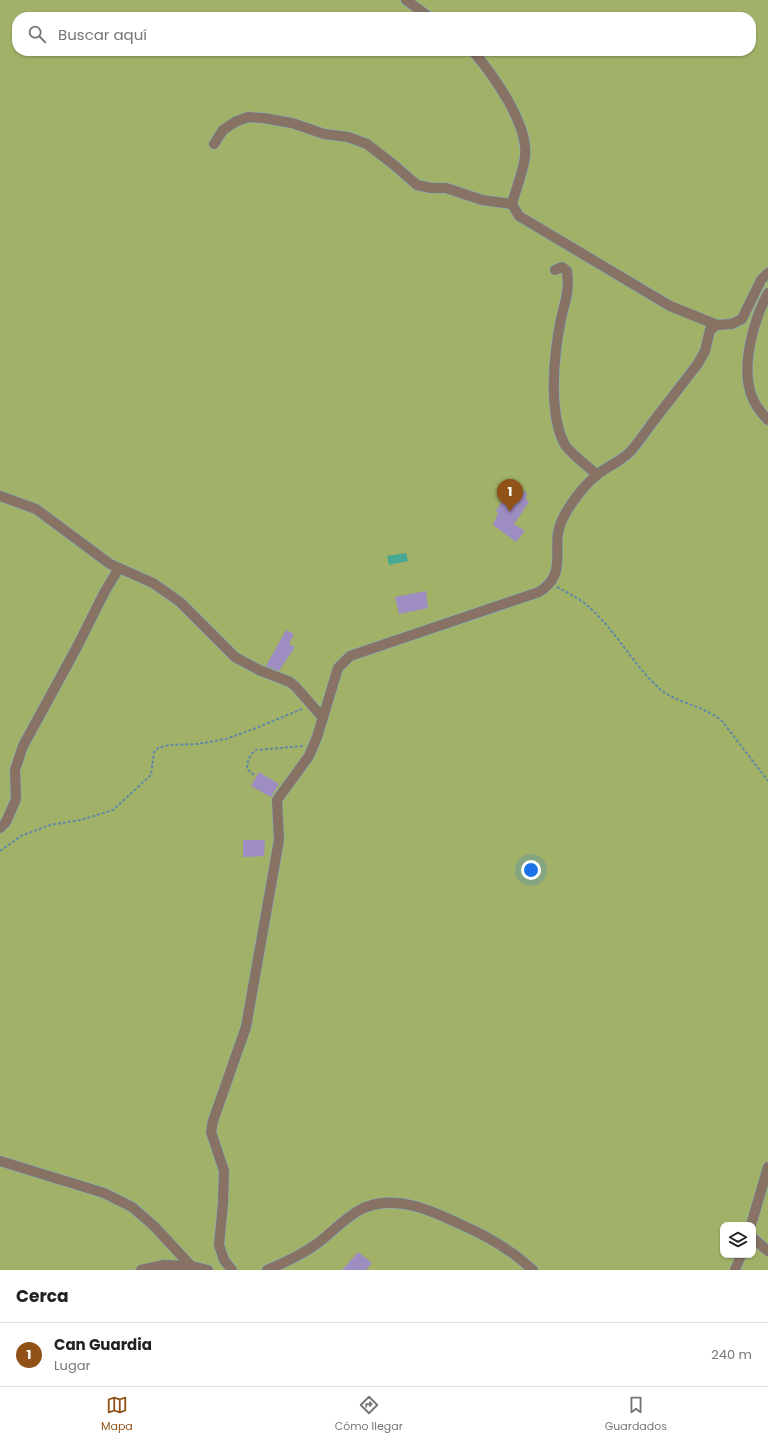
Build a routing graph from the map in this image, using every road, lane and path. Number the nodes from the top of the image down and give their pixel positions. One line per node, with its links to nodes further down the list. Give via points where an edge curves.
1 (406, 0): 2 (street)
2 (422, 12)
3 (477, 56): 5 (street, via 491,73 522,131 525,156)
4 (214, 144): 5 (street, via 223,130 248,117 292,123 324,134 348,136 368,144 417,185 446,188 482,200)
5 (512, 204): 9 (street, via 519,216 670,306)
6 (555, 270): 11 (street, via 562,267 567,271 569,284 555,354 554,399 559,428 564,444)
7 (768, 273): 9 (street, via 761,280 742,319 732,324)
8 (768, 293): 10 (street, via 754,328 747,375 753,400)
9 (717, 325): 11 (street, via 710,330 705,351 697,365 629,453)
10 (768, 420)
11 (597, 475): 14 (street, via 568,509 560,525 557,534 557,567)
12 (0, 496): 13 (street, via 36,510)
13 (119, 568): 15 (street, via 153,583 180,602 235,657 290,682); 20 (street, via 23,746 15,770 16,799 6,822)
14 (551, 583): 16 (street, via 539,592 350,656 338,668); 19 (path, via 589,607 665,693 706,710 722,721)
15 (311, 704): 16 (street); 21 (path, via 226,739 158,748 154,752 151,775 113,810 20,836)
16 (323, 718): 17 (street)
17 (315, 742): 18 (path, via 294,748 256,750 247,764 247,769); 31 (street, via 309,756 277,800 279,840 246,1027 212,1121 211,1132 224,1171 219,1245 224,1260)
18 (254, 775)
19 (768, 781)
20 (0, 828)
21 (0, 851)
22 (0, 1161): 28 (street, via 104,1193 132,1207 154,1226)
23 (768, 1167): 24 (street)
24 (752, 1222)
25 (756, 1241): 26 (street)
26 (768, 1251)
27 (740, 1258): 34 (street)
28 (191, 1266): 29 (street, via 164,1265); 30 (street)
29 (141, 1270)
30 (208, 1270)
31 (232, 1270)
32 (267, 1270): 33 (street, via 287,1262 316,1244 358,1211 377,1204 395,1202 419,1206 485,1236)
33 (533, 1270)
34 (735, 1270)

